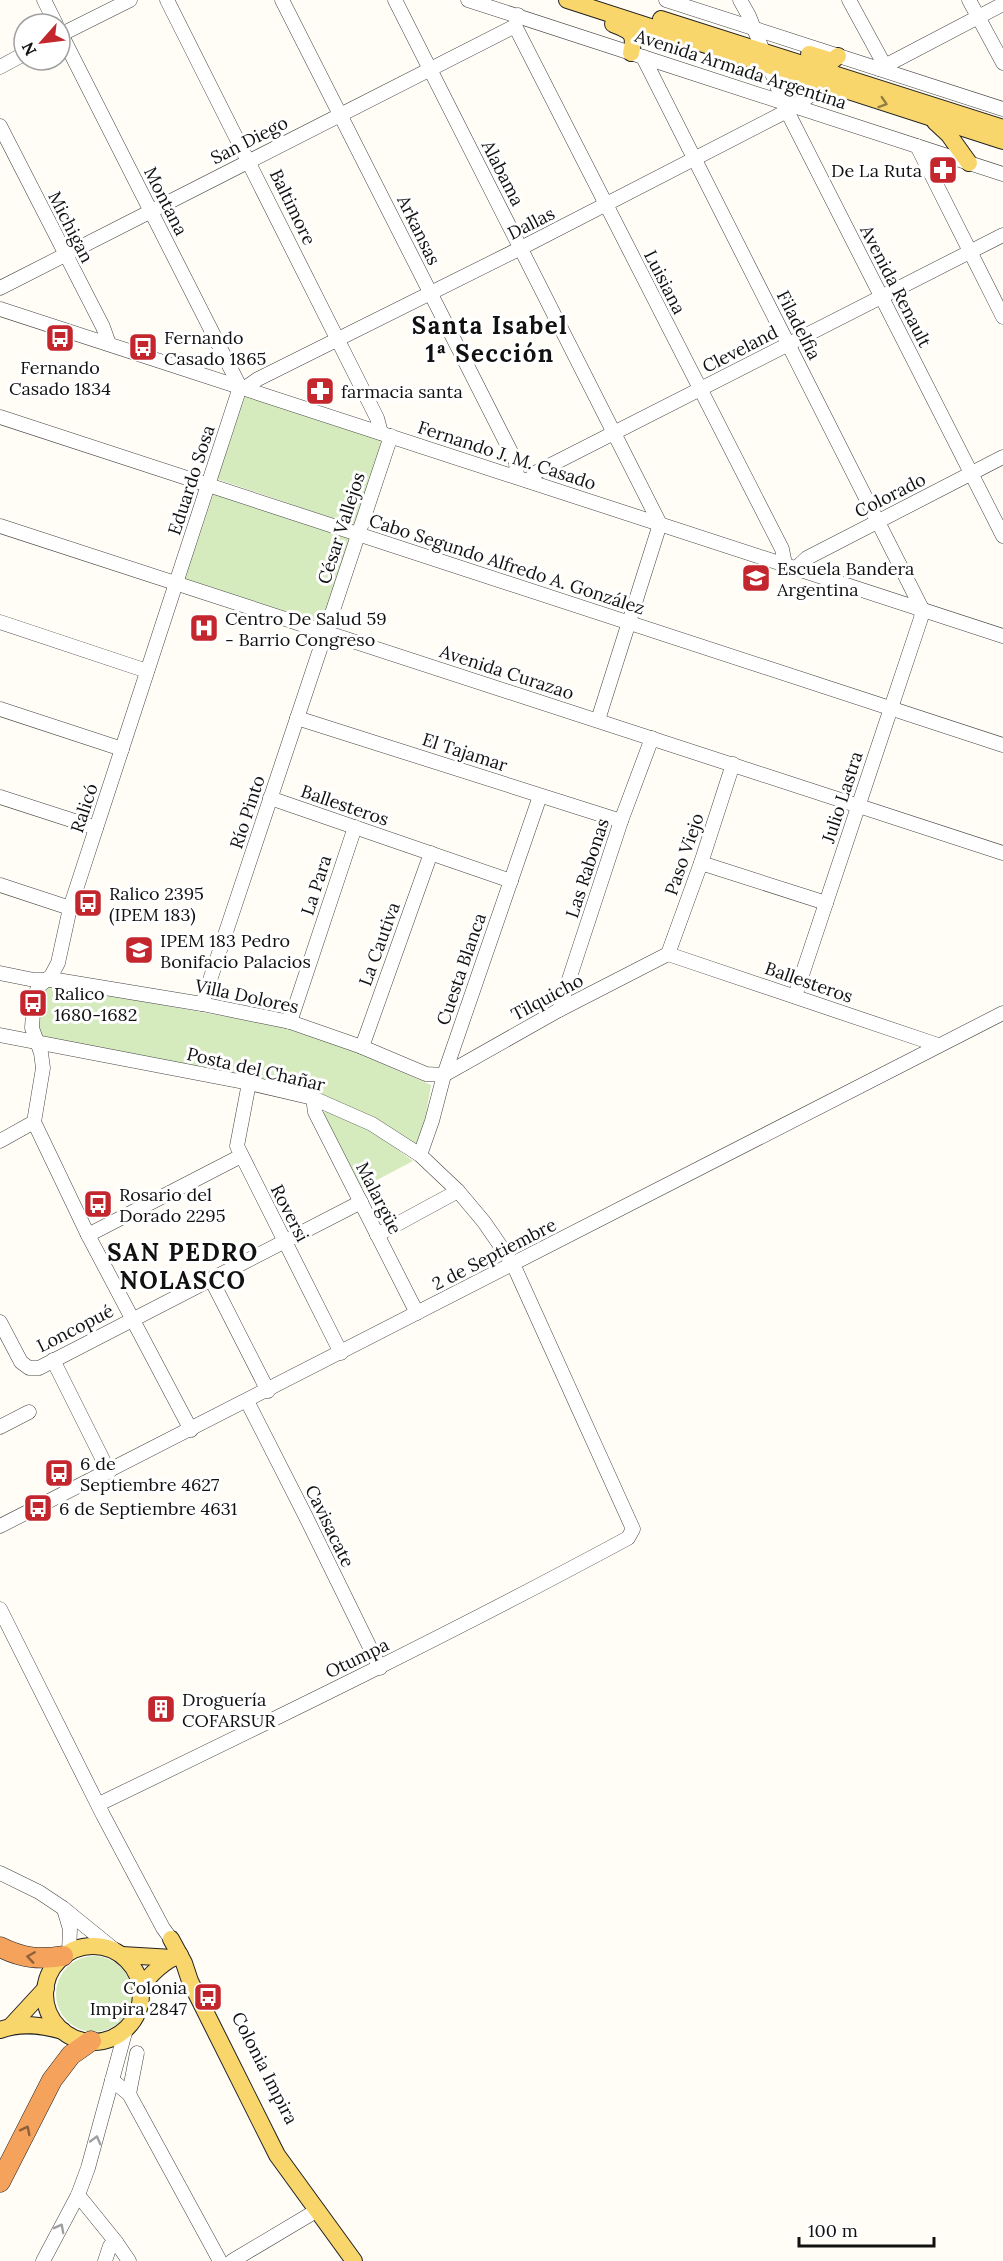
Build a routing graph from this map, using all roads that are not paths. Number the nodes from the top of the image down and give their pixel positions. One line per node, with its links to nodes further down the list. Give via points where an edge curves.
1 (130, 0): 15 (street)
2 (167, 0): 34 (street, Baltimore)
3 (282, 0): 27 (street, Arkansas)
4 (395, 0): 23 (street, Alabama)
5 (468, 0): 14 (street, Avenida Armada Argentina)
6 (600, 0): 20 (main road, Avenida Armada Argentina)
7 (666, 0): 16 (street)
8 (740, 0): 16 (street, Avenida Renault)
9 (849, 0): 22 (street)
10 (969, 0): 13 (street)
11 (570, 1): 17 (main road, via 582,11 630,32); 20 (main road, Avenida Armada Argentina)
12 (1003, 4): 13 (street)
13 (978, 17): 21 (street); 22 (street)
14 (516, 21): 17 (street, Avenida Armada Argentina); 23 (street, San Diego); 37 (street, Luisiana)
15 (72, 25)
16 (752, 28): 19 (street); 20 (street, Avenida Renault)
17 (637, 55): 25 (street, Avenida Armada Argentina); 33 (street, Filadelfia)
18 (72, 56): 38 (street, Montana)
19 (838, 56): 20 (main road, via 832,61 788,50); 22 (street)
20 (768, 57): 24 (main road, Avenida Armada Argentina); 25 (street, Avenida Renault); 30 (main road, Avenida Armada Argentina)
21 (1003, 63)
22 (882, 68): 26 (street)
23 (429, 69): 27 (street, San Diego); 40 (street, Alabama)
24 (831, 87): 25 (street, Dallas); 28 (main road, Avenida Armada Argentina, one-way to 28)
25 (788, 107): 32 (street, Avenida Armada Argentina); 33 (street, Dallas); 45 (street, Avenida Renault)
26 (1003, 109)
27 (341, 113): 34 (street, San Diego); 44 (street, Arkansas)
28 (929, 118): 31 (main road, Avenida Armada Argentina); 35 (main road, via 949,135)
29 (0, 126): 42 (street, Michigan)
30 (1003, 128)
31 (1003, 141)
32 (917, 146): 35 (street, Avenida Armada Argentina); 41 (street)
33 (694, 159): 37 (street, Dallas); 50 (street, Filadelfia)
34 (249, 160): 38 (street, San Diego); 48 (street, Baltimore)
35 (969, 163): 36 (street, Avenida Armada Argentina)
36 (1003, 174)
37 (606, 205): 40 (street, Dallas); 52 (street, Luisiana)
38 (151, 211): 42 (street, San Diego); 51 (street, Montana)
39 (1003, 234): 41 (street, Cleveland)
40 (521, 248): 44 (street, Dallas); 54 (street, Alabama)
41 (970, 252): 45 (street, Cleveland); 47 (street)
42 (66, 255): 43 (street, San Diego); 49 (street, Michigan)
43 (0, 288)
44 (430, 293): 48 (street, Dallas); 58 (street, Arkansas)
45 (881, 297): 50 (street, Cleveland); 57 (street, Avenida Renault)
46 (0, 309): 49 (street, Fernando J. M. Casado)
47 (1003, 317)
48 (338, 340): 51 (street, Dallas); 55 (street, Baltimore)
49 (109, 344): 51 (street, Fernando J. M. Casado)
50 (789, 344): 52 (street, Cleveland); 60 (street, Filadelfia)
51 (242, 388): 55 (street, Fernando J. M. Casado); 59 (street, Eduardo Sosa)
52 (700, 389): 54 (street, Cleveland); 65 (street, Luisiana)
53 (0, 417): 59 (street, Cabo Segundo Alfredo A. González)
54 (615, 433): 58 (street, Cleveland); 61 (street, Alabama)
55 (386, 434): 58 (street, Fernando J. M. Casado); 63 (street, César Vallejos)
56 (1003, 457): 57 (street, Colorado)
57 (971, 473): 60 (street, Colorado); 64 (street, Avenida Renault)
58 (523, 479): 61 (street, Fernando J. M. Casado)
59 (209, 486): 63 (street, Cabo Segundo Alfredo A. González); 66 (street, Eduardo Sosa)
60 (878, 521): 65 (street, Colorado); 67 (street, Filadelfia)
61 (660, 524): 65 (street, Fernando J. M. Casado); 69 (street)
62 (0, 526): 66 (street, Avenida Curazao)
63 (358, 534): 69 (street, Cabo Segundo Alfredo A. González); 70 (street, César Vallejos)
64 (1003, 536)
65 (790, 566): 67 (street, Fernando J. M. Casado)
66 (176, 583): 70 (street, Avenida Curazao); 72 (street, Ralicó)
67 (922, 609): 71 (street, Fernando J. M. Casado); 73 (street, Julio Lastra)
68 (0, 622): 72 (street)
69 (631, 623): 73 (street, Cabo Segundo Alfredo A. González); 76 (street)
70 (326, 632): 75 (street, Río Pinto); 76 (street, Avenida Curazao)
71 (1003, 636)
72 (147, 671): 79 (street, Ralicó)
73 (891, 708): 78 (street, Cabo Segundo Alfredo A. González); 84 (street, Julio Lastra)
74 (0, 709): 79 (street)
75 (297, 718): 81 (street, El Tajamar); 83 (street, Río Pinto)
76 (598, 720): 77 (street, Avenida Curazao)
77 (652, 738): 80 (street, Avenida Curazao); 85 (street, Las Rabonas)
78 (1003, 744)
79 (122, 749): 87 (street, Ralicó)
80 (733, 764): 84 (street, Avenida Curazao); 90 (street, Paso Viejo)
81 (540, 795): 85 (street, El Tajamar); 91 (street, Cuesta Blanca)
82 (0, 797): 87 (street)
83 (270, 798): 86 (street, Ballesteros); 99 (street, Río Pinto)
84 (858, 805): 89 (street, Avenida Curazao); 93 (street, Julio Lastra)
85 (621, 821): 100 (street, Las Rabonas)
86 (355, 827): 88 (street, Ballesteros); 102 (street, La Para)
87 (96, 828): 94 (street, Ralicó)
88 (430, 853): 91 (street, Ballesteros); 106 (street, La Cautiva)
89 (1003, 853)
90 (701, 863): 93 (street); 95 (street, Paso Viejo)
91 (511, 881): 107 (street, Cuesta Blanca)
92 (0, 885): 94 (street)
93 (826, 903): 98 (street, Julio Lastra)
94 (70, 908): 97 (street, Ralicó, via 58,963)
95 (668, 954): 98 (street, Ballesteros); 100 (street, Tilquicho)
96 (0, 973): 97 (street, Villa Dolores)
97 (46, 980): 99 (street, Villa Dolores); 104 (street, Ralicó, via 34,997 32,1028)
98 (795, 996): 105 (street, Ballesteros)
99 (202, 1004): 102 (street, Villa Dolores)
100 (559, 1010): 107 (street, Tilquicho)
101 (1003, 1013): 105 (street, 2 de Septiembre)
102 (290, 1022): 106 (street, Villa Dolores)
103 (0, 1035): 104 (street, Posta del Chañar)
104 (36, 1041): 108 (street, Posta del Chañar); 110 (street, Ralicó, via 43,1068)
105 (938, 1045): 119 (street, 2 de Septiembre)
106 (362, 1047): 107 (street, Villa Dolores, via 426,1074)
107 (444, 1075): 112 (street, Cuesta Blanca)
108 (249, 1083): 109 (street, Posta del Chañar); 113 (street, Roversi, via 237,1146)
109 (313, 1098): 112 (street, Posta del Chañar, via 372,1124); 115 (street, Malargüe, via 315,1112)
110 (34, 1122): 111 (street); 116 (street)
111 (0, 1141)
112 (420, 1155): 114 (street, Posta del Chañar)
113 (241, 1156): 116 (street); 118 (street, Roversi)
114 (458, 1191): 117 (street); 119 (street, Posta del Chañar)
115 (361, 1202): 117 (street, Malargüe); 118 (street, Loncopué)
116 (88, 1235): 122 (street)
117 (378, 1235): 121 (street, Malargüe)
118 (285, 1241): 120 (street, Loncopué); 124 (street, Roversi)
119 (513, 1264): 121 (street, 2 de Septiembre); 133 (street, Posta del Chañar, via 632,1523)
120 (211, 1279): 122 (street, Loncopué); 126 (street)
121 (417, 1313): 124 (street, 2 de Septiembre)
122 (132, 1319): 125 (street, Loncopué); 130 (street)
123 (1, 1327): 125 (street, Loncopué, via 21,1362 29,1368 39,1368)
124 (341, 1353): 126 (street, 2 de Septiembre)
125 (52, 1360): 131 (street)
126 (268, 1391): 127 (street, 2 de Septiembre)
127 (247, 1401): 130 (street, 2 de Septiembre); 135 (street, Cavisacate)
128 (29, 1412): 129 (street)
129 (0, 1427)
130 (192, 1430): 131 (street, 2 de Septiembre)
131 (109, 1472): 132 (street, 2 de Septiembre)
132 (0, 1526)
133 (628, 1538): 135 (street, Otumpa)
134 (0, 1609): 136 (street, Colonia Impira)
135 (380, 1668): 136 (street, Otumpa)
136 (99, 1804): 139 (street, Colonia Impira)
137 (0, 1873): 138 (street)
138 (63, 1908): 141 (street); 142 (street, via 70,1929)
139 (171, 1939): 143 (main road, Colonia Impira)
140 (0, 1947): 142 (highway, one-way to 140, via 28,1958)
141 (119, 1953): 142 (main road, via 92,1946); 143 (main road); 145 (main road, via 137,1973)
142 (66, 1954): 144 (main road, via 50,1974)
143 (179, 1959): 145 (main road, via 152,1974); 155 (main road, Colonia Impira, via 197,1978 212,2005 304,2194)
144 (46, 1988): 146 (main road); 148 (main road, via 48,2010)
145 (141, 1988): 147 (main road, via 139,2009)
146 (5, 2029): 148 (main road, via 38,2025)
147 (126, 2029): 149 (main road, via 112,2038); 151 (street)
148 (63, 2031): 149 (main road)
149 (91, 2042): 153 (highway, one-way to 149, via 52,2080 71,2055)
150 (137, 2053): 152 (street)
151 (112, 2080): 152 (street); 154 (street, one-way to 151)
152 (129, 2094): 160 (street)
153 (0, 2182)
154 (78, 2195): 156 (street); 157 (street, one-way to 154)
155 (316, 2211): 161 (street); 162 (main road, Colonia Impira)
156 (117, 2241): 158 (street, via 110,2246); 159 (street)
157 (43, 2261)
158 (105, 2261)
159 (129, 2261)
160 (220, 2261)
161 (232, 2261)
162 (354, 2261)

